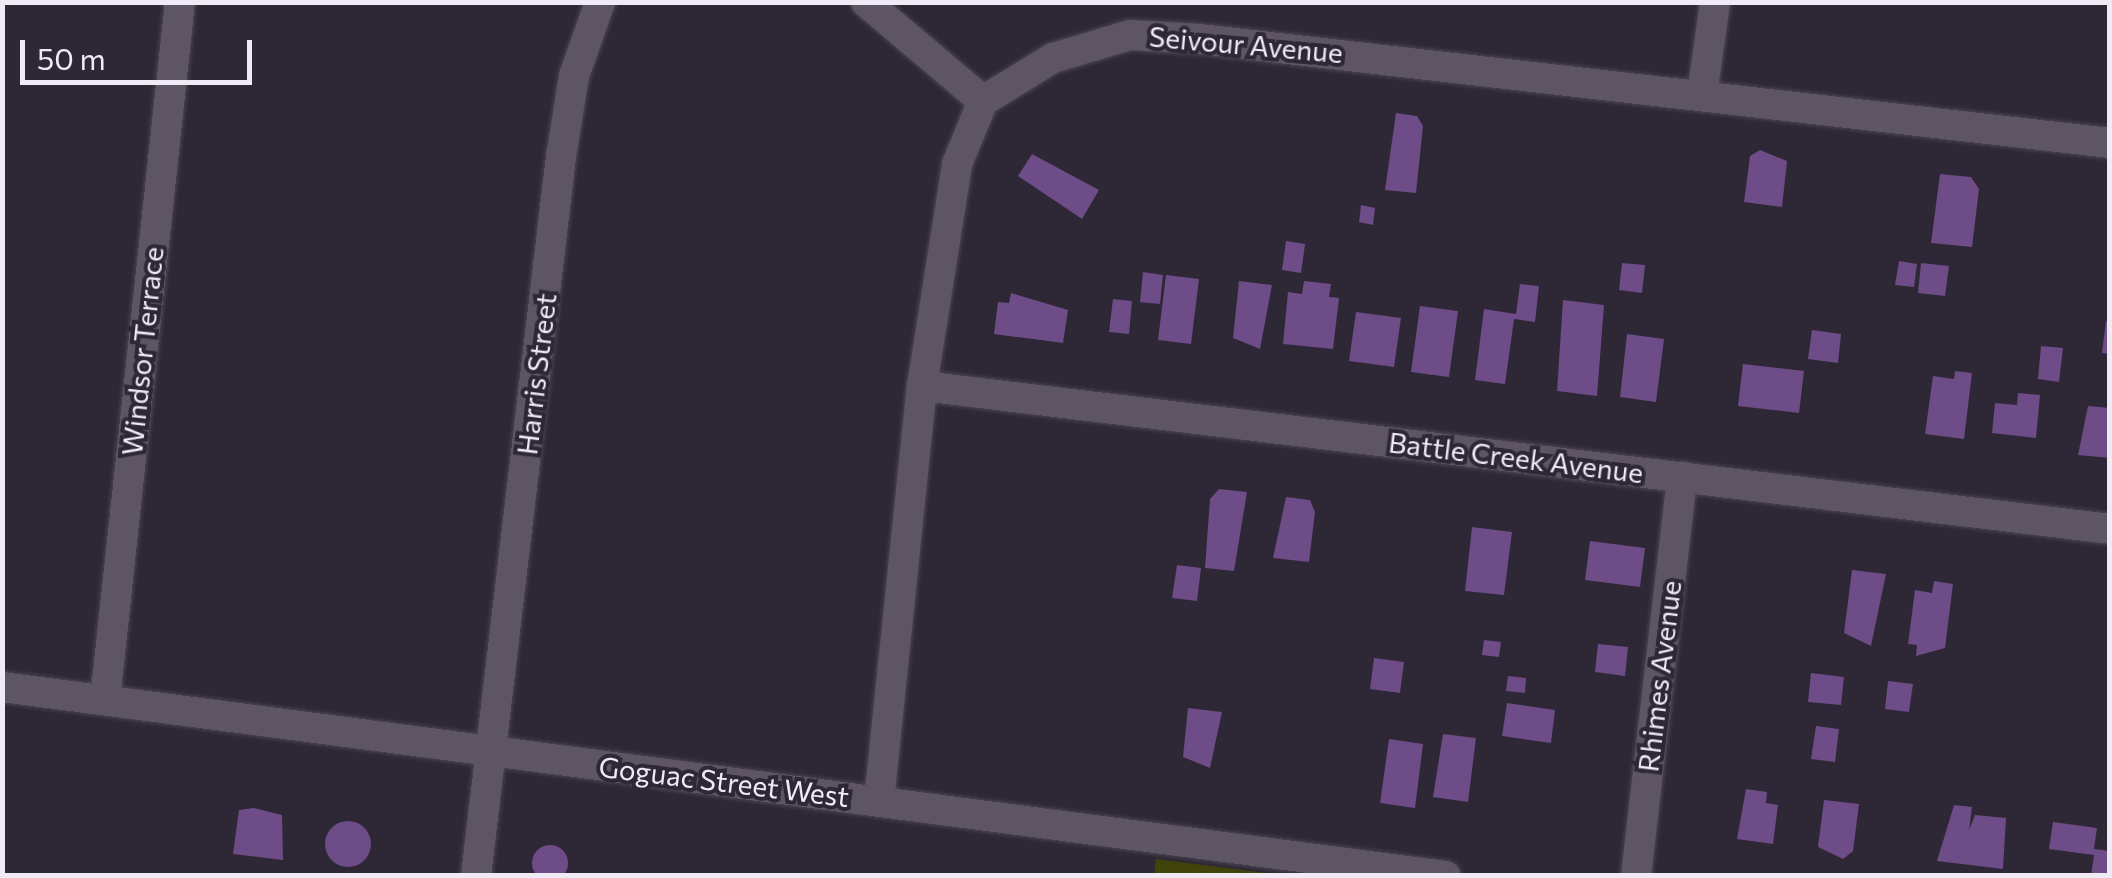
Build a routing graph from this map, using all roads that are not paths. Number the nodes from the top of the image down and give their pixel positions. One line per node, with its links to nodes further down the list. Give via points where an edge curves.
1 (180, 2): 12 (street, Windsor Terrace)
2 (600, 2): 13 (street, Harris Street, via 574,76 561,157)
3 (866, 2): 6 (street)
4 (1714, 2): 5 (street)
5 (1702, 95): 6 (street, Seivour Avenue, via 1130,35 1054,58); 7 (street, Seivour Avenue)
6 (984, 101): 8 (street, via 957,164)
7 (2110, 143)
8 (922, 386): 9 (street, Battle Creek Avenue); 14 (street)
9 (1682, 477): 10 (street, Battle Creek Avenue); 17 (street, Rhimes Avenue)
10 (2110, 529)
11 (2, 688): 12 (street, Goguac Street West)
12 (104, 700): 13 (street, Goguac Street West)
13 (494, 751): 14 (street, Goguac Street West); 15 (street, Harris Street)
14 (879, 801): 16 (street, Goguac Street West)
15 (476, 876)
16 (1446, 876)
17 (1636, 876)

